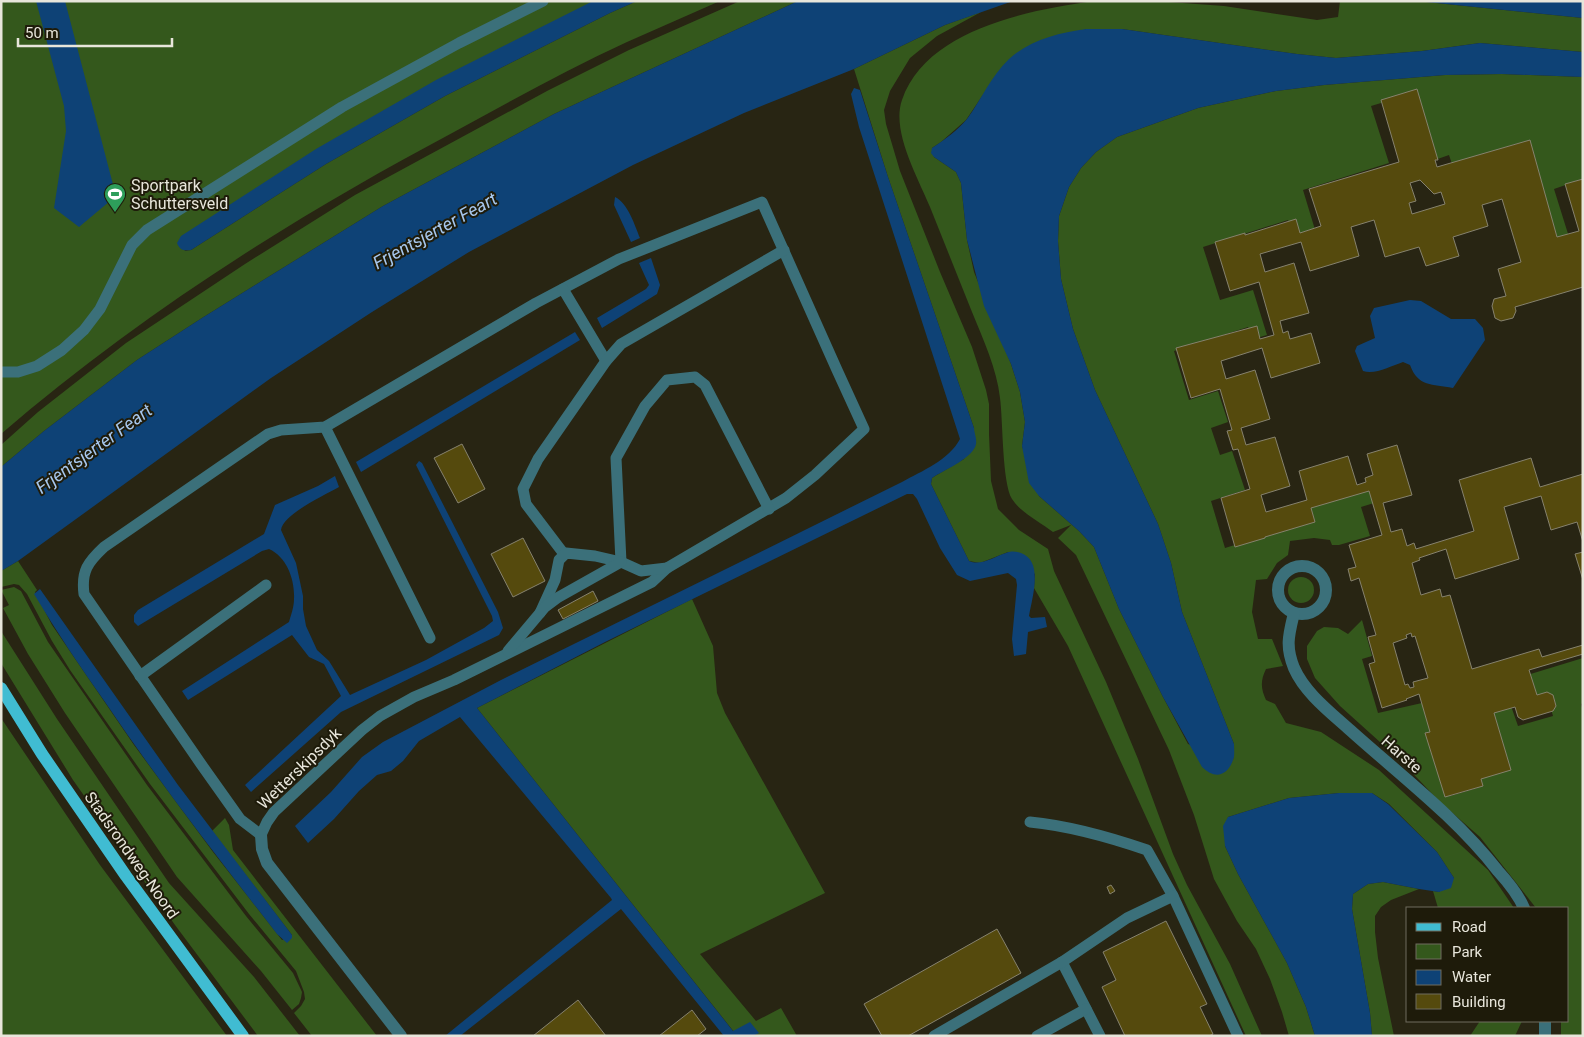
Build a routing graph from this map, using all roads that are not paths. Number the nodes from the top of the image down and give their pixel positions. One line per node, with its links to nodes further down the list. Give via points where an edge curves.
1 (542, 1): 5 (lane, via 459,42 342,107 147,230 132,245 100,309 84,330 37,366 18,372)
2 (784, 250): 3 (lane, via 762,202 619,259); 4 (lane, via 621,344); 7 (lane, via 864,429 803,486)
3 (563, 289): 4 (lane); 6 (lane)
4 (606, 362): 8 (lane, via 538,459 522,489 526,504)
5 (1, 372)
6 (325, 426): 14 (lane); 16 (lane, via 268,434 104,547 90,560 83,582 84,594)
7 (769, 509): 9 (lane, via 705,385 695,377 667,380 646,406 616,458); 10 (lane)
8 (564, 554): 9 (lane, via 576,553); 12 (lane)
9 (621, 562): 10 (lane, via 641,571); 12 (lane, via 557,598)
10 (667, 568): 15 (lane, Wetterskipsdyk, via 652,582)
11 (266, 585): 16 (lane)
12 (540, 613): 15 (lane)
13 (1294, 613): 21 (street, Harste, via 1287,644 1294,669 1312,695 1465,834 1501,874)
14 (430, 638)
15 (504, 655): 19 (lane, Wetterskipsdyk, via 380,716 274,812)
16 (140, 676): 19 (lane, via 240,819)
17 (1, 688): 25 (main road, Stadsrondweg-Noord, via 126,876)
18 (1030, 822): 20 (lane, via 1075,829 1148,850)
19 (261, 835): 26 (street, Wetterskipsdyk, via 267,863)
20 (1173, 896): 22 (lane, via 1127,918); 30 (lane)
21 (1523, 907)
22 (1062, 962): 23 (lane); 27 (lane)
23 (1086, 1009): 28 (lane); 29 (lane)
24 (1545, 1022): 31 (street)
25 (243, 1036)
26 (400, 1036)
27 (934, 1036)
28 (1037, 1036)
29 (1100, 1036)
30 (1238, 1036)
31 (1545, 1036)

